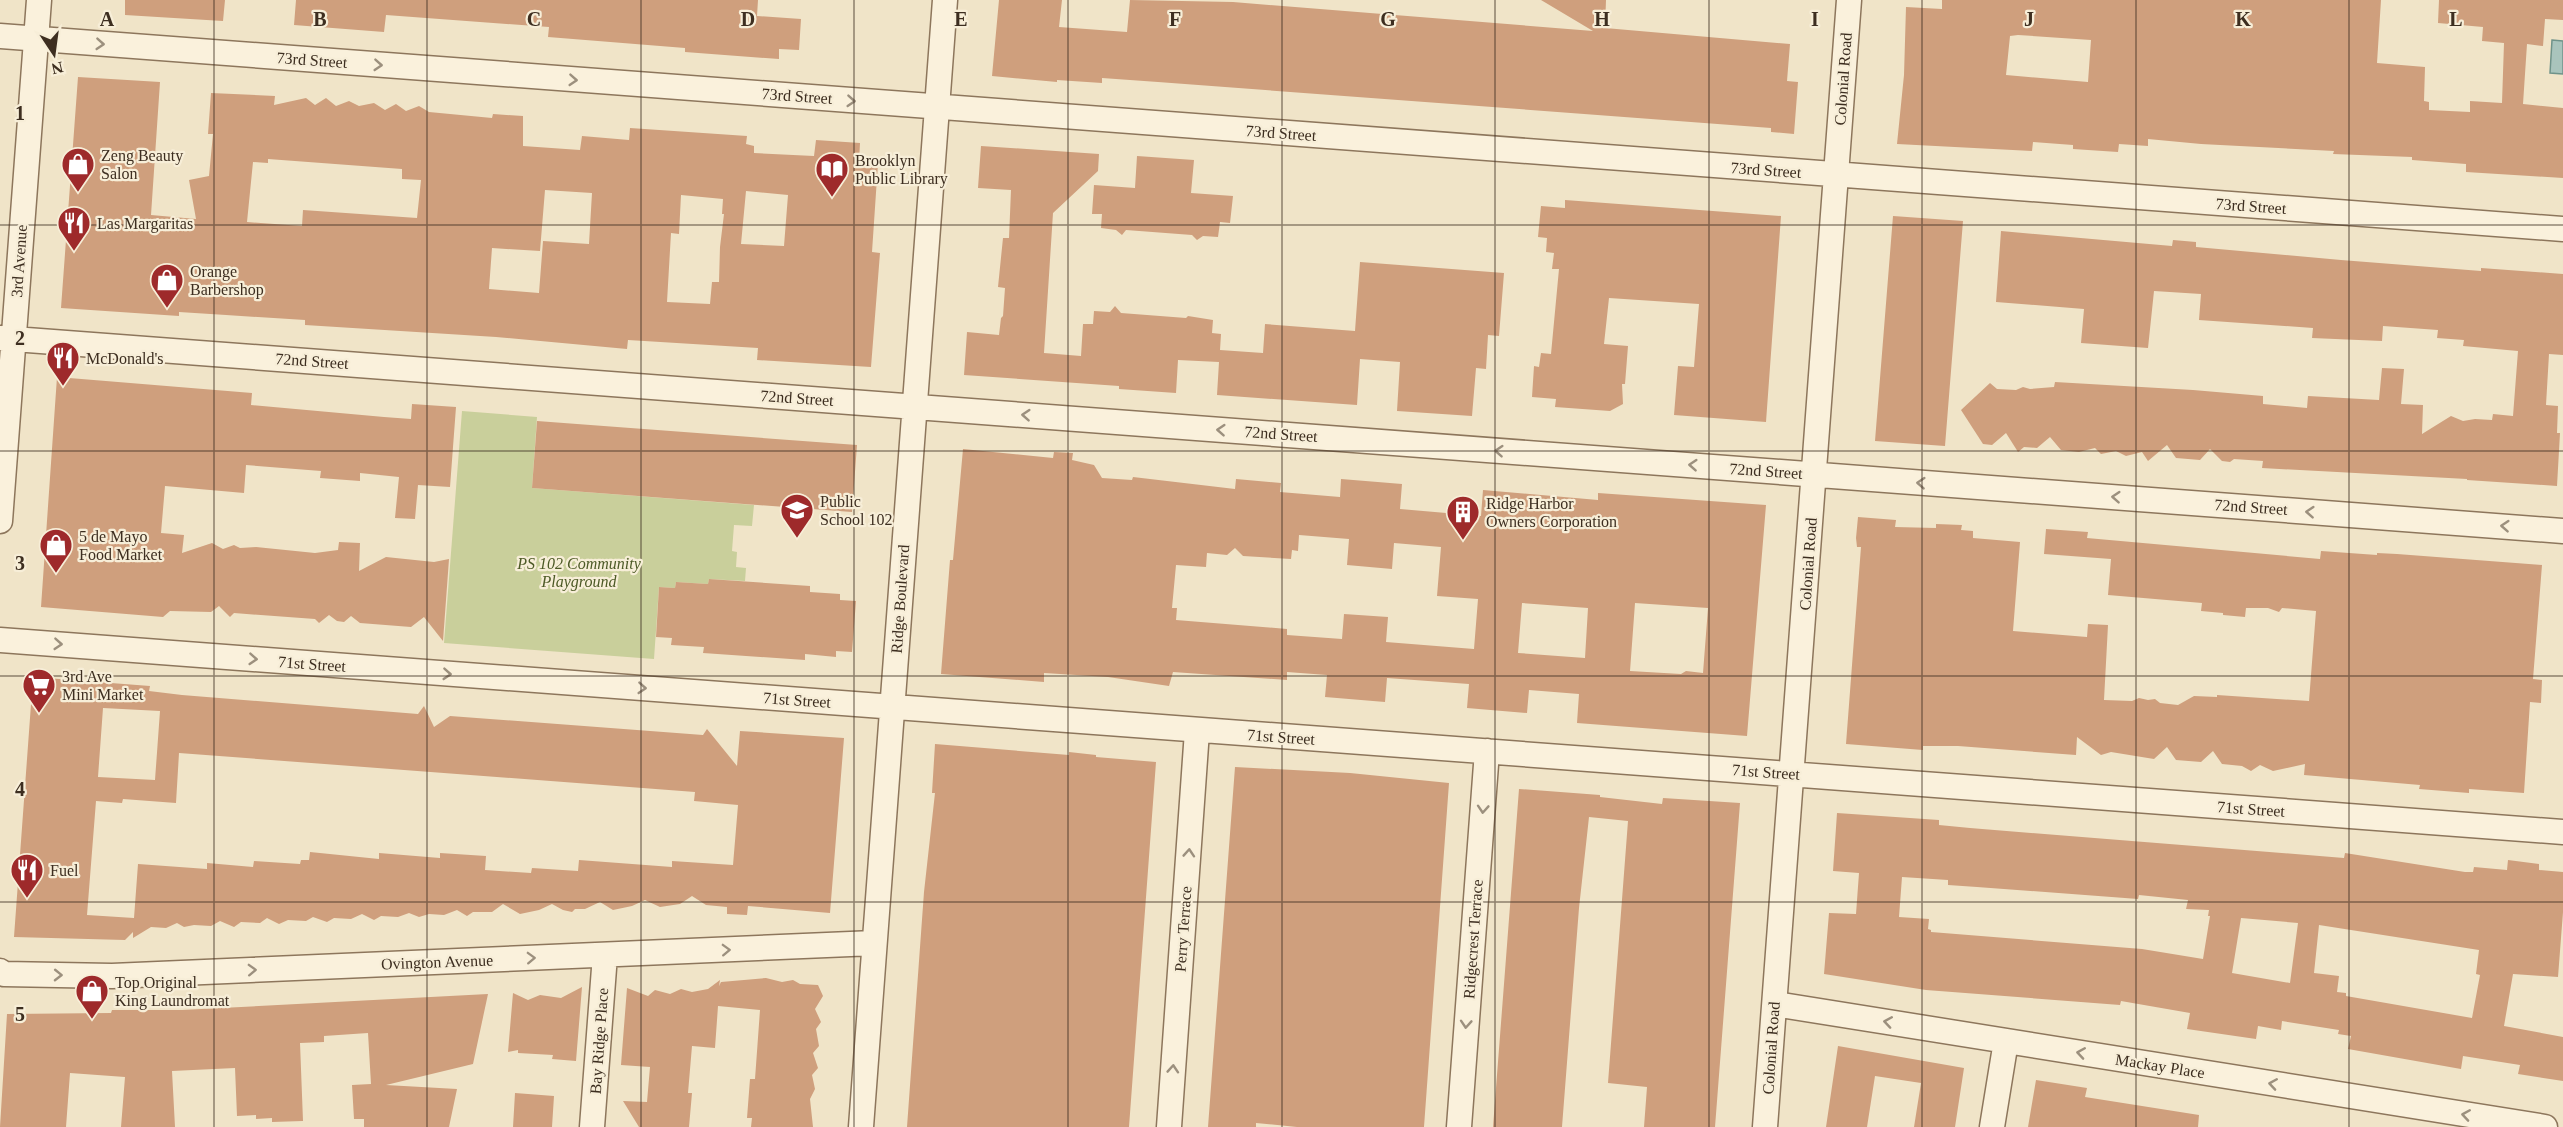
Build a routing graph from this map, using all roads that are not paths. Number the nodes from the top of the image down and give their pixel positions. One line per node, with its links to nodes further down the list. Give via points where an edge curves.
1 (39, 0): 5 (street, 3rd Avenue)
2 (945, 0): 6 (street, Ridge Boulevard)
3 (1849, 0): 7 (street, Colonial Road)
4 (0, 36): 5 (street, 73rd Street)
5 (36, 39): 6 (street, 73rd Street, one-way to 6); 9 (street, 3rd Avenue)
6 (937, 107): 7 (street, 73rd Street); 10 (street, Ridge Boulevard)
7 (1836, 175): 8 (street, 73rd Street); 11 (street, Colonial Road)
8 (2563, 229)
9 (7, 338): 10 (street, 72nd Street); 12 (street, 3rd Avenue)
10 (914, 406): 11 (street, 72nd Street, one-way to 10); 15 (street, Ridge Boulevard)
11 (1814, 475): 13 (street, 72nd Street, one-way to 11); 18 (street, Colonial Road)
12 (0, 521)
13 (2563, 531)
14 (0, 640): 15 (street, 71st Street, one-way to 15)
15 (892, 708): 16 (street, 71st Street); 20 (street, Ridge Boulevard)
16 (1197, 731): 17 (street, 71st Street); 27 (street, Perry Terrace, one-way to 16)
17 (1487, 751): 18 (street, 71st Street); 28 (street, Ridgecrest Terrace, one-way to 28)
18 (1792, 774): 19 (street, 71st Street); 23 (street, Colonial Road)
19 (2563, 832)
20 (874, 943): 21 (street, Ovington Avenue, one-way to 20); 26 (street, Ridge Boulevard)
21 (605, 955): 22 (street, Ovington Avenue, one-way to 21, via 112,976); 25 (street, Bay Ridge Place)
22 (0, 971)
23 (1775, 1004): 24 (street, Mackay Place, one-way to 23); 29 (street, Colonial Road)
24 (2006, 1041): 30 (street); 31 (street, Mackay Place, one-way to 24)
25 (592, 1127)
26 (861, 1127)
27 (1168, 1127)
28 (1459, 1127)
29 (1765, 1127)
30 (1992, 1127)
31 (2545, 1127)

